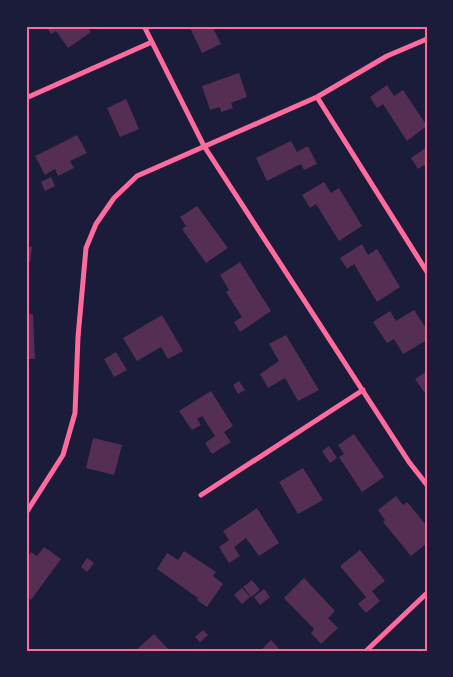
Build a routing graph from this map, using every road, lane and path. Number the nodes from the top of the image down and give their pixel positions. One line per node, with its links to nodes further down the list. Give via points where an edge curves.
1 (144, 26): 3 (street)
2 (427, 39): 4 (street, via 387,56)
3 (152, 42): 5 (street); 6 (street)
4 (317, 97): 6 (street); 7 (street)
5 (26, 98)
6 (204, 146): 8 (street); 11 (street, via 137,176 114,198 96,224 86,248 83,272 75,413 63,454)
7 (427, 272)
8 (364, 390): 9 (street); 10 (street)
9 (427, 486)
10 (201, 495)
11 (26, 513)
12 (427, 593): 13 (street)
13 (366, 651)

